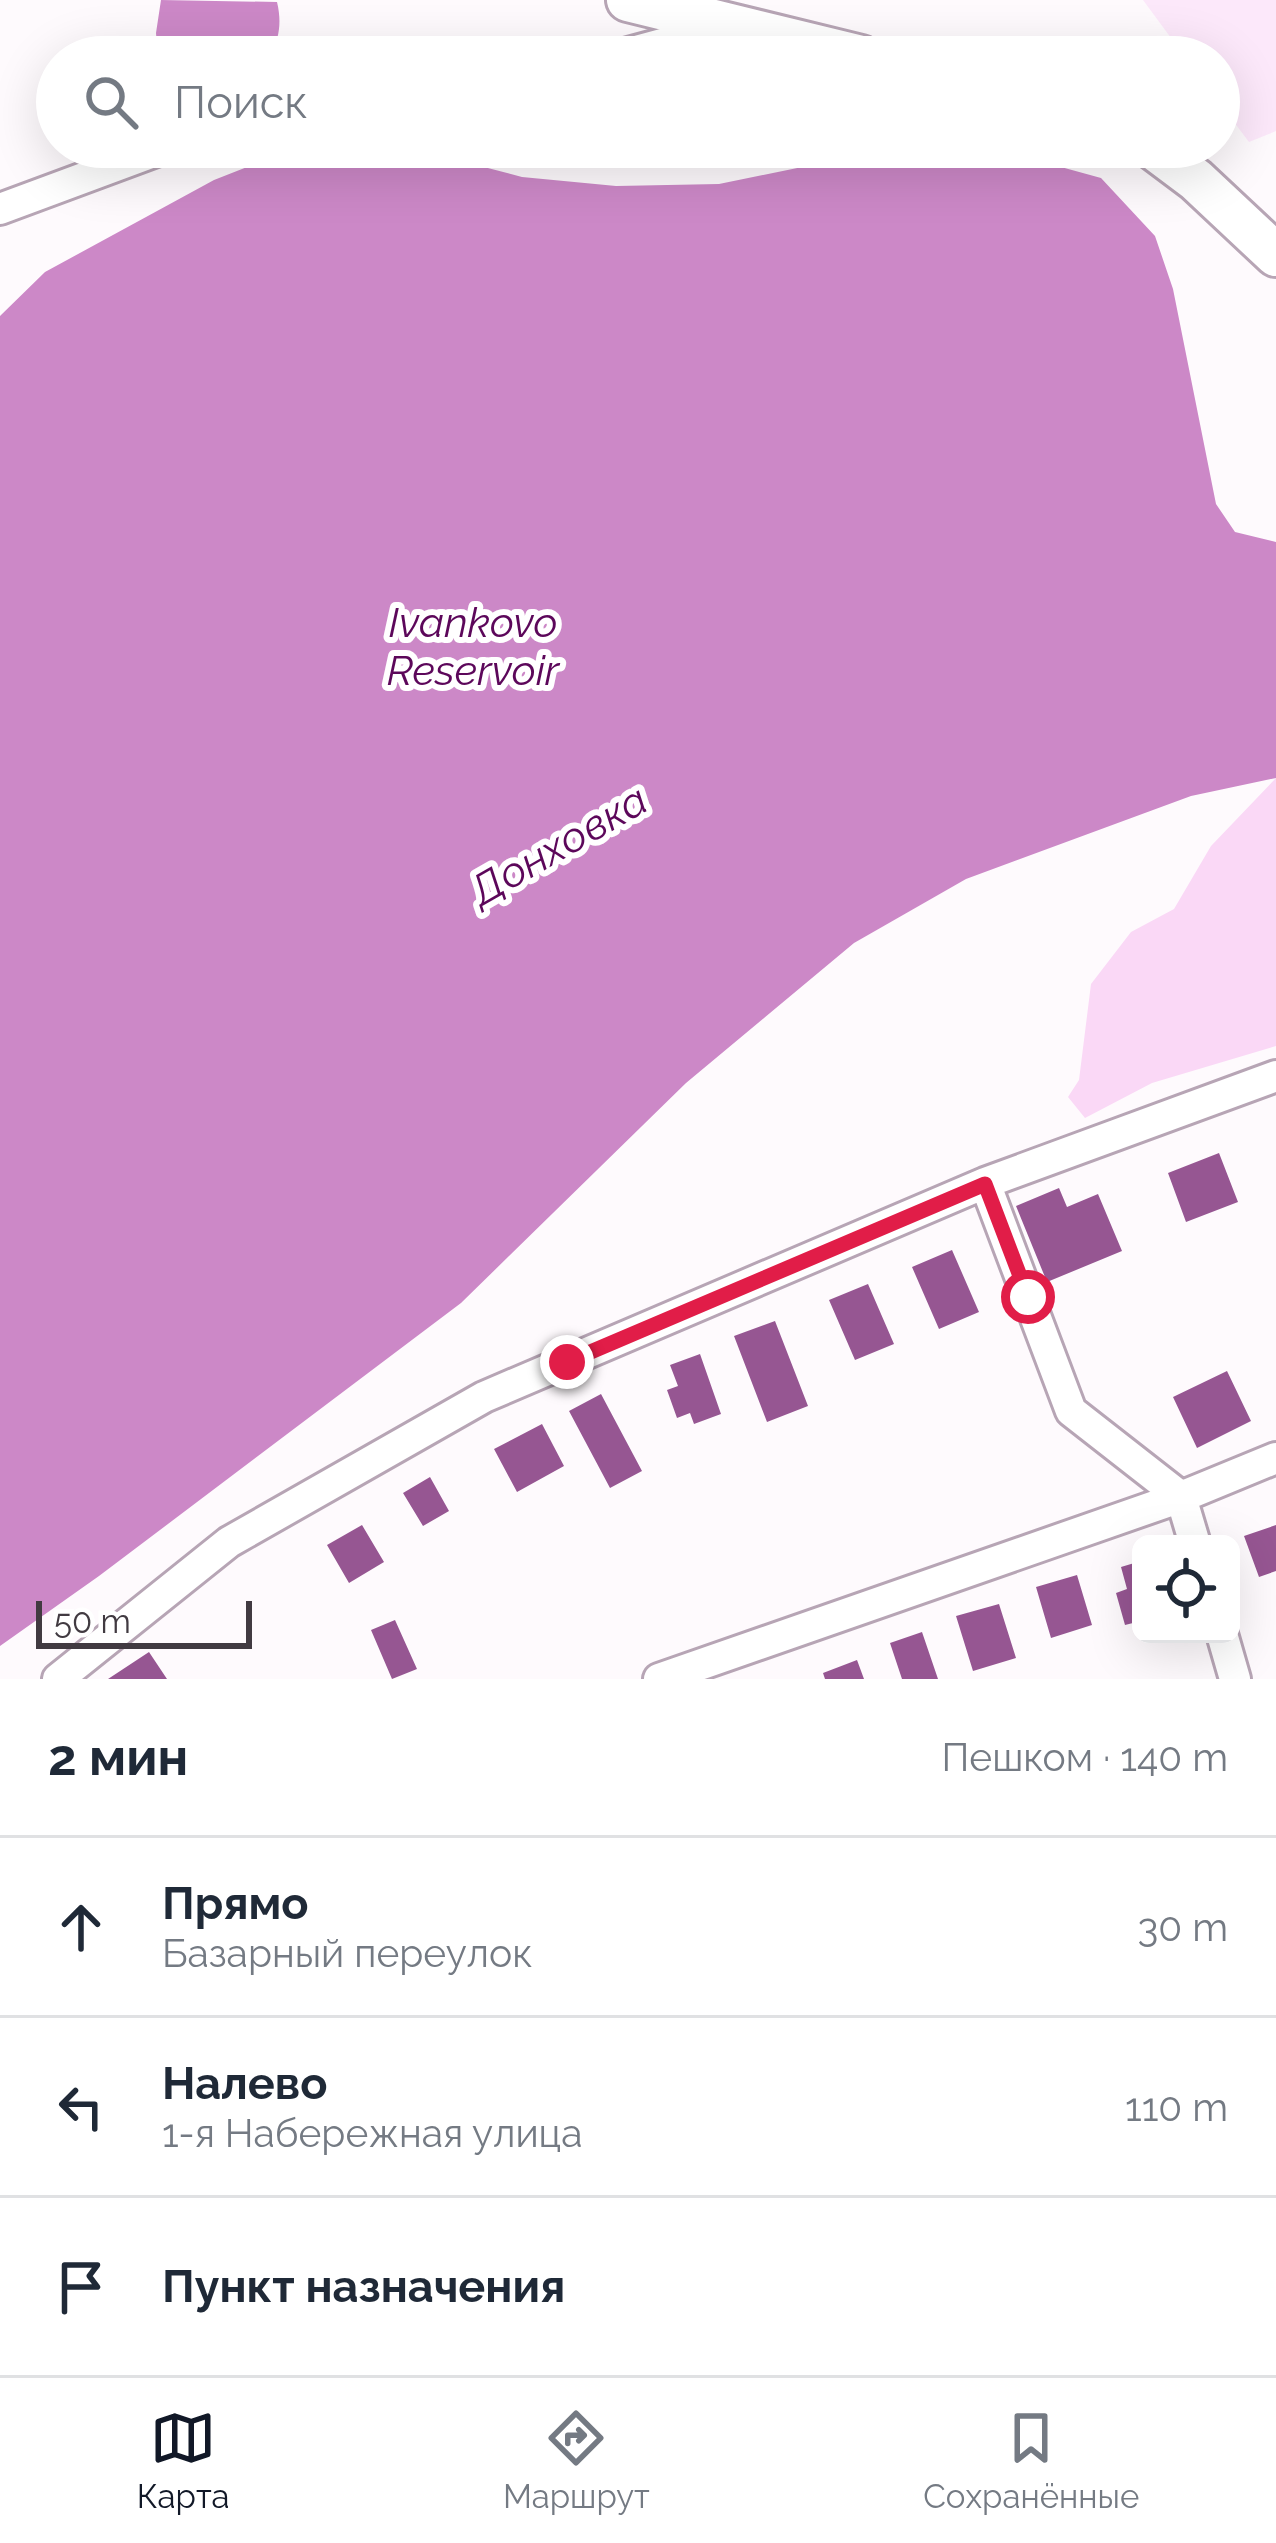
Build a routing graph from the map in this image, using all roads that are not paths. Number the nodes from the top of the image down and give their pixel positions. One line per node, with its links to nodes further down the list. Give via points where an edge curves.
1 (628, 0): 2 (street)
2 (731, 26): 3 (street); 4 (street)
3 (693, 36)
4 (773, 36)
5 (110, 168): 7 (street)
6 (1179, 168): 8 (street)
7 (0, 209)
8 (1276, 255)
9 (1276, 1076): 10 (street)
10 (985, 1184): 12 (street, via 1071,1411); 15 (street, via 484,1397 229,1542)
11 (1276, 1458): 12 (street)
12 (1181, 1497): 13 (street); 16 (street)
13 (1192, 1535)
14 (1225, 1643): 17 (street)
15 (58, 1679)
16 (659, 1679)
17 (1235, 1679)

